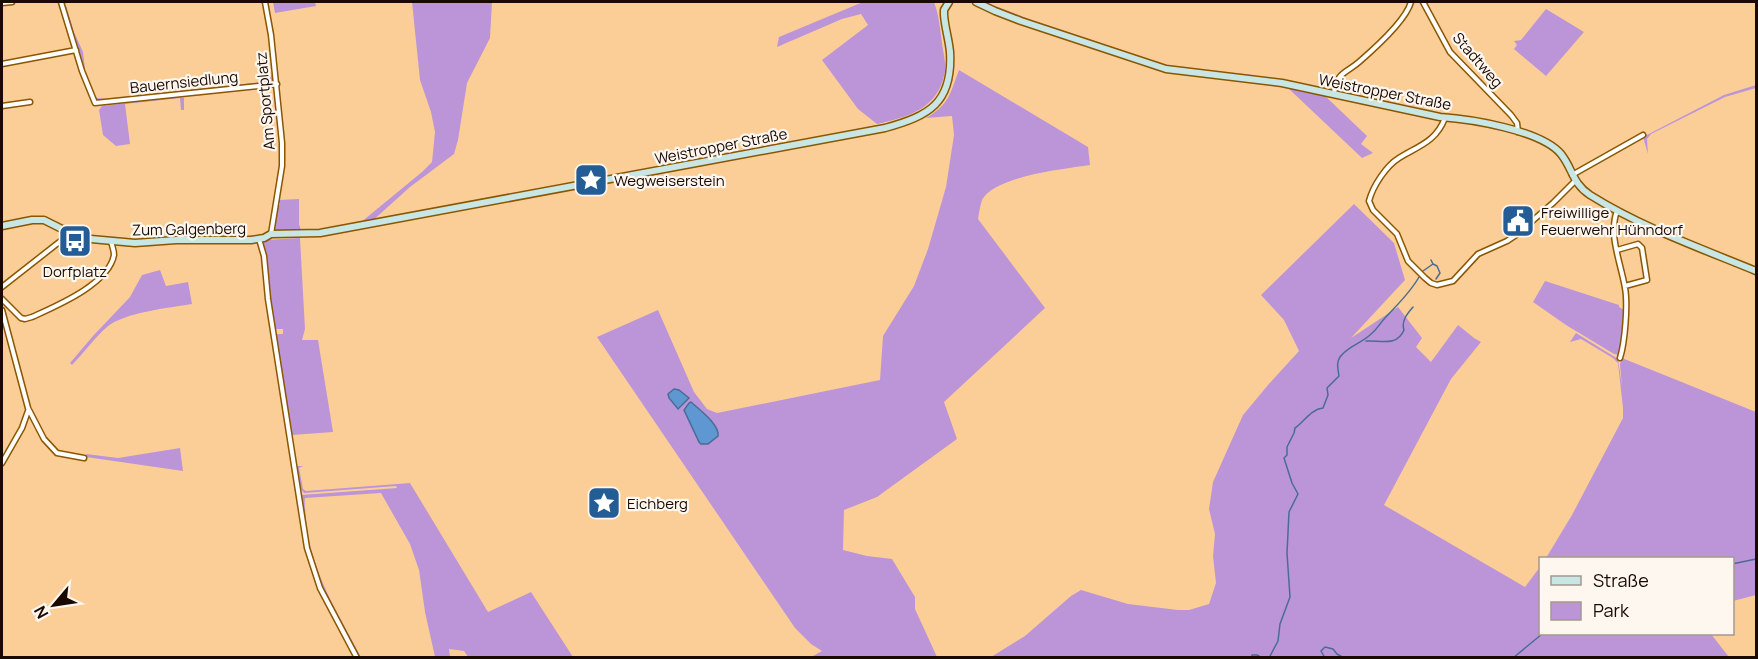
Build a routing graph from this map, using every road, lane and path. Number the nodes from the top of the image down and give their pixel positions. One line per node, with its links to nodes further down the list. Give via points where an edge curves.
1 (12, 2): 8 (street)
2 (61, 2): 9 (street)
3 (264, 2): 11 (street, Am Sportplatz)
4 (949, 2): 22 (street, Weistropper Straße, via 944,10 950,52 947,83 936,105 914,119 865,132)
5 (976, 2): 12 (street, Weistropper Straße, via 1166,69 1258,79)
6 (1411, 2): 12 (street, via 1398,23 1359,62 1341,74)
7 (1423, 2): 16 (street, Stadtweg, via 1450,52 1511,115)
8 (2, 3)
9 (76, 50): 10 (street); 11 (street, Bauernsiedlung, via 94,103)
10 (2, 64)
11 (277, 84): 23 (street, Am Sportplatz, via 282,166)
12 (1334, 93): 15 (street, Weistropper Straße)
13 (30, 102): 14 (street)
14 (2, 106)
15 (1445, 117): 16 (street, Weistropper Straße); 18 (street, via 1422,147 1393,163 1370,197 1370,207 1401,240 1408,261 1431,283 1453,281 1478,254 1507,241 1527,226)
16 (1518, 132): 18 (street, Weistropper Straße, via 1559,152)
17 (1642, 135): 18 (street)
18 (1573, 178): 19 (street, Weistropper Straße, via 1586,192)
19 (1617, 211): 27 (street); 29 (street, Weistropper Straße)
20 (2, 226): 21 (street, via 39,219)
21 (66, 231): 25 (street, Zum Galgenberg, via 85,239); 31 (street, via 62,240)
22 (329, 232): 23 (street, Zum Galgenberg)
23 (271, 234): 24 (street, Zum Galgenberg)
24 (259, 239): 26 (street, Zum Galgenberg); 38 (street, via 304,537 315,578)
25 (111, 240): 26 (street, Zum Galgenberg); 28 (street)
26 (121, 242): 28 (street)
27 (1617, 250): 30 (street); 30 (street, via 1635,244 1642,248 1647,280)
28 (114, 251): 32 (street, via 110,264 87,289 32,317 21,318)
29 (1756, 271)
30 (1625, 286): 34 (street)
31 (2, 287)
32 (2, 299)
33 (2, 311): 35 (street)
34 (1620, 358)
35 (28, 411): 36 (street, via 53,451); 37 (street)
36 (84, 458)
37 (2, 463)
38 (357, 657)

